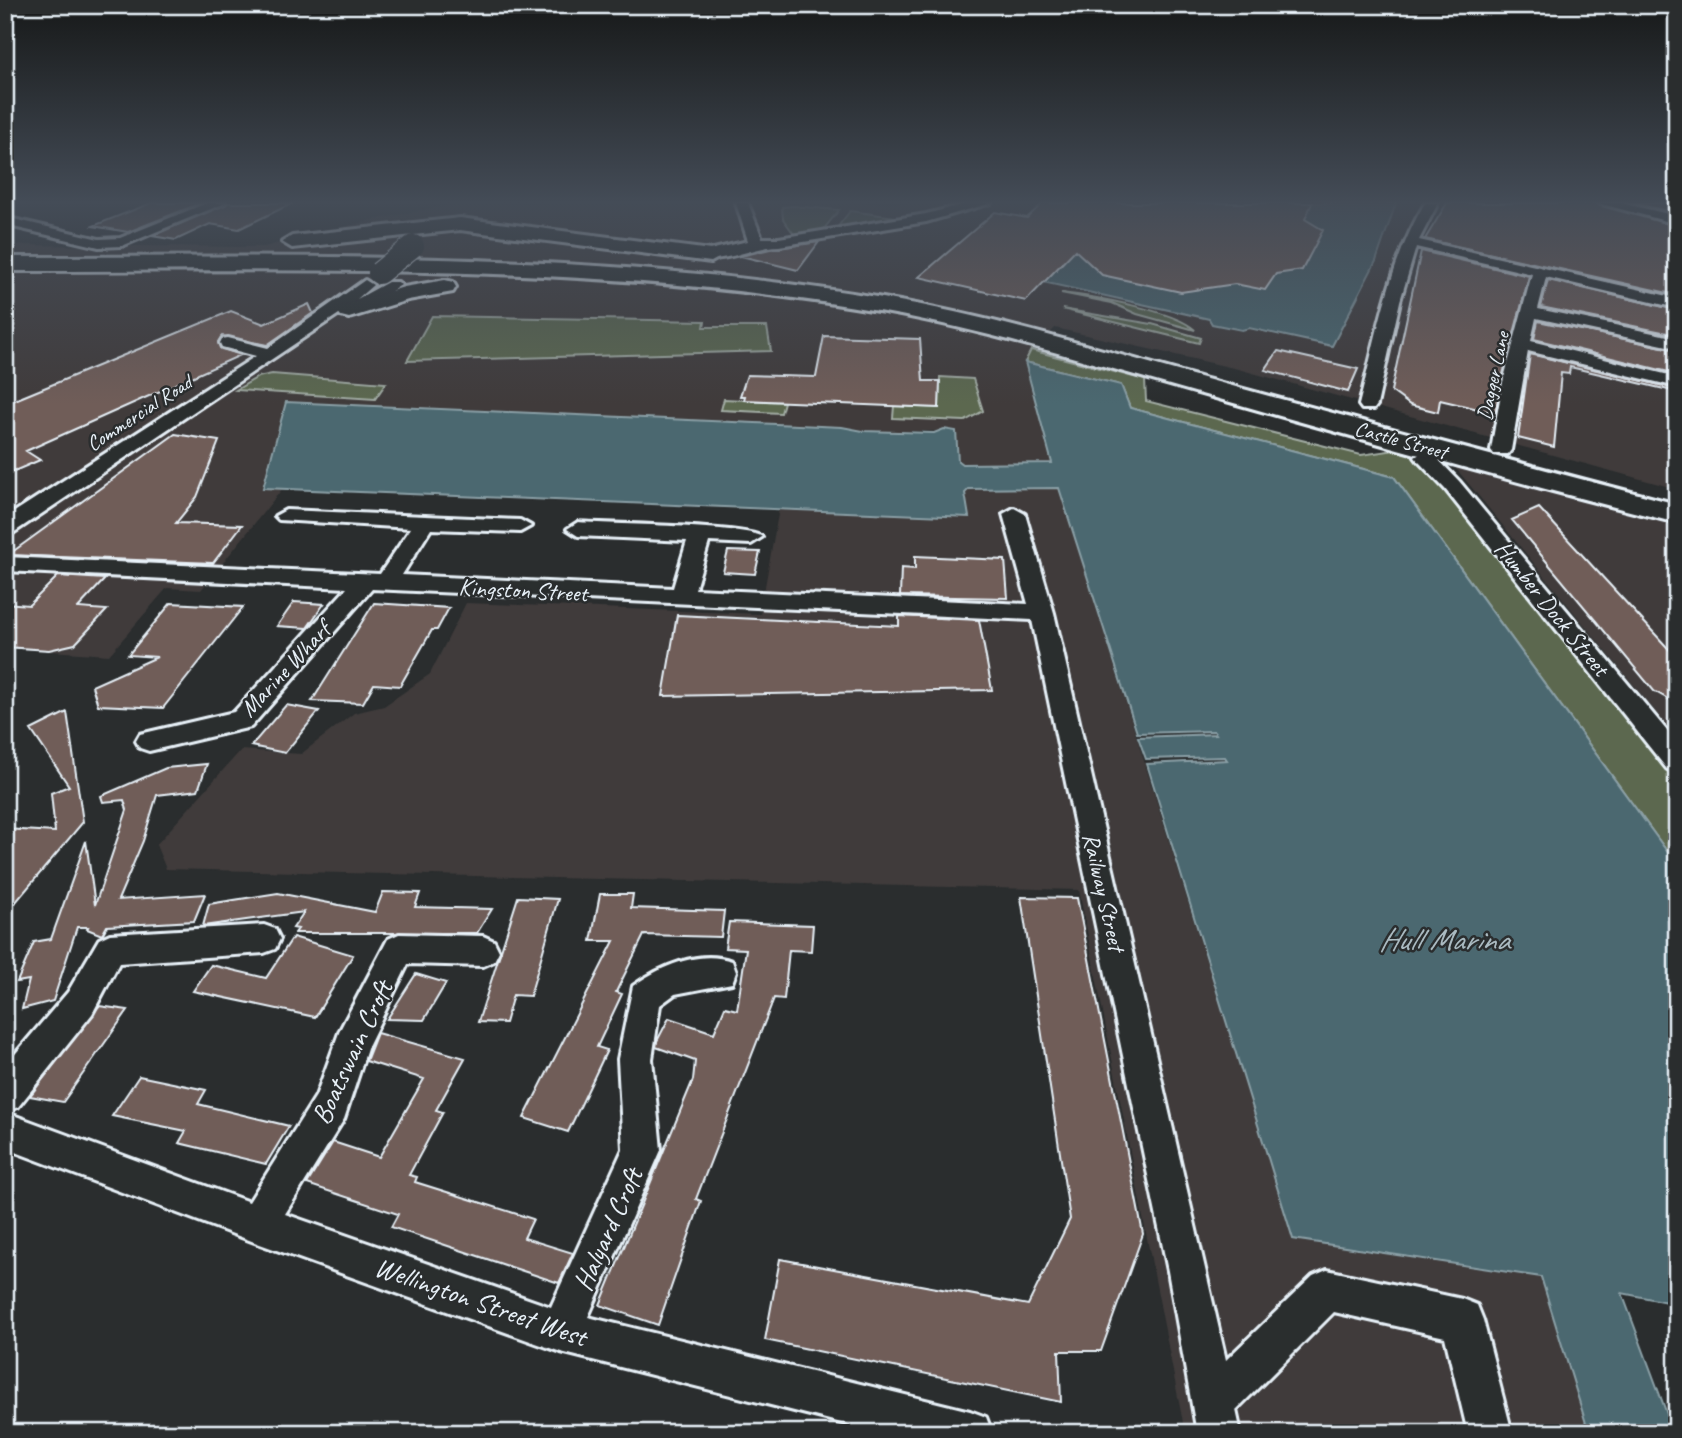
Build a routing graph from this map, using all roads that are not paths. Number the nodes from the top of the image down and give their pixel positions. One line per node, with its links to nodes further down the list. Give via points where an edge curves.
1 (397, 270): 9 (highway)
2 (548, 270): 21 (highway, via 688,278 919,312)
3 (709, 270): 25 (highway, via 887,296 971,314)
4 (790, 270): 19 (highway, via 1064,325)
5 (1404, 270): 24 (street)
6 (1536, 270): 7 (street)
7 (1540, 271): 12 (street); 14 (street, Dagger Lane)
8 (5, 277): 10 (highway)
9 (386, 280): 10 (highway); 11 (highway); 13 (street, Commercial Road); 13 (street, Commercial Road)
10 (315, 286): 13 (highway, via 337,298)
11 (445, 288): 13 (highway); 21 (highway, via 675,296 865,312 992,334)
12 (1677, 303)
13 (345, 309): 15 (street, Commercial Road)
14 (1530, 312): 17 (street, via 1622,338); 18 (street, Dagger Lane)
15 (298, 337): 20 (street, Commercial Road)
16 (228, 343): 20 (street)
17 (1677, 343)
18 (1522, 344): 22 (street); 25 (street, Dagger Lane)
19 (1168, 352)
20 (269, 354): 33 (street, Commercial Road)
21 (1126, 365): 29 (highway, Castle Street)
22 (1677, 382)
23 (1341, 398): 24 (highway)
24 (1368, 405): 25 (highway)
25 (1501, 450): 27 (highway)
26 (1424, 457): 41 (street, Humber Dock Street)
27 (1677, 497)
28 (1014, 514): 40 (street, Railway Street)
29 (1677, 514)
30 (286, 516): 31 (street)
31 (425, 522): 32 (street); 38 (street, Marine Wharf)
32 (520, 526)
33 (5, 528)
34 (578, 529): 35 (street)
35 (701, 534): 36 (street); 39 (street)
36 (751, 537)
37 (5, 564): 38 (street, Kingston Street)
38 (376, 583): 39 (street, Kingston Street); 42 (street, Marine Wharf, via 242,720)
39 (681, 598): 40 (street, Kingston Street)
40 (1042, 613): 51 (street, Railway Street)
41 (1665, 736): 43 (street, Humber Dock Street)
42 (149, 740)
43 (1677, 762)
44 (264, 939): 47 (street, via 110,949 80,1003)
45 (482, 951): 49 (street, Boatswain Croft, via 399,949 352,1042 331,1106)
46 (720, 972): 50 (street, Halyard Croft, via 668,980 645,997 635,1059 642,1150)
47 (5, 1094)
48 (5, 1130): 49 (street, Wellington Street West)
49 (257, 1224): 50 (street, Wellington Street West)
50 (561, 1331): 52 (street, Wellington Street West)
51 (1217, 1418): 53 (street, via 1327,1290 1462,1320)
52 (970, 1433)
53 (1490, 1433)

